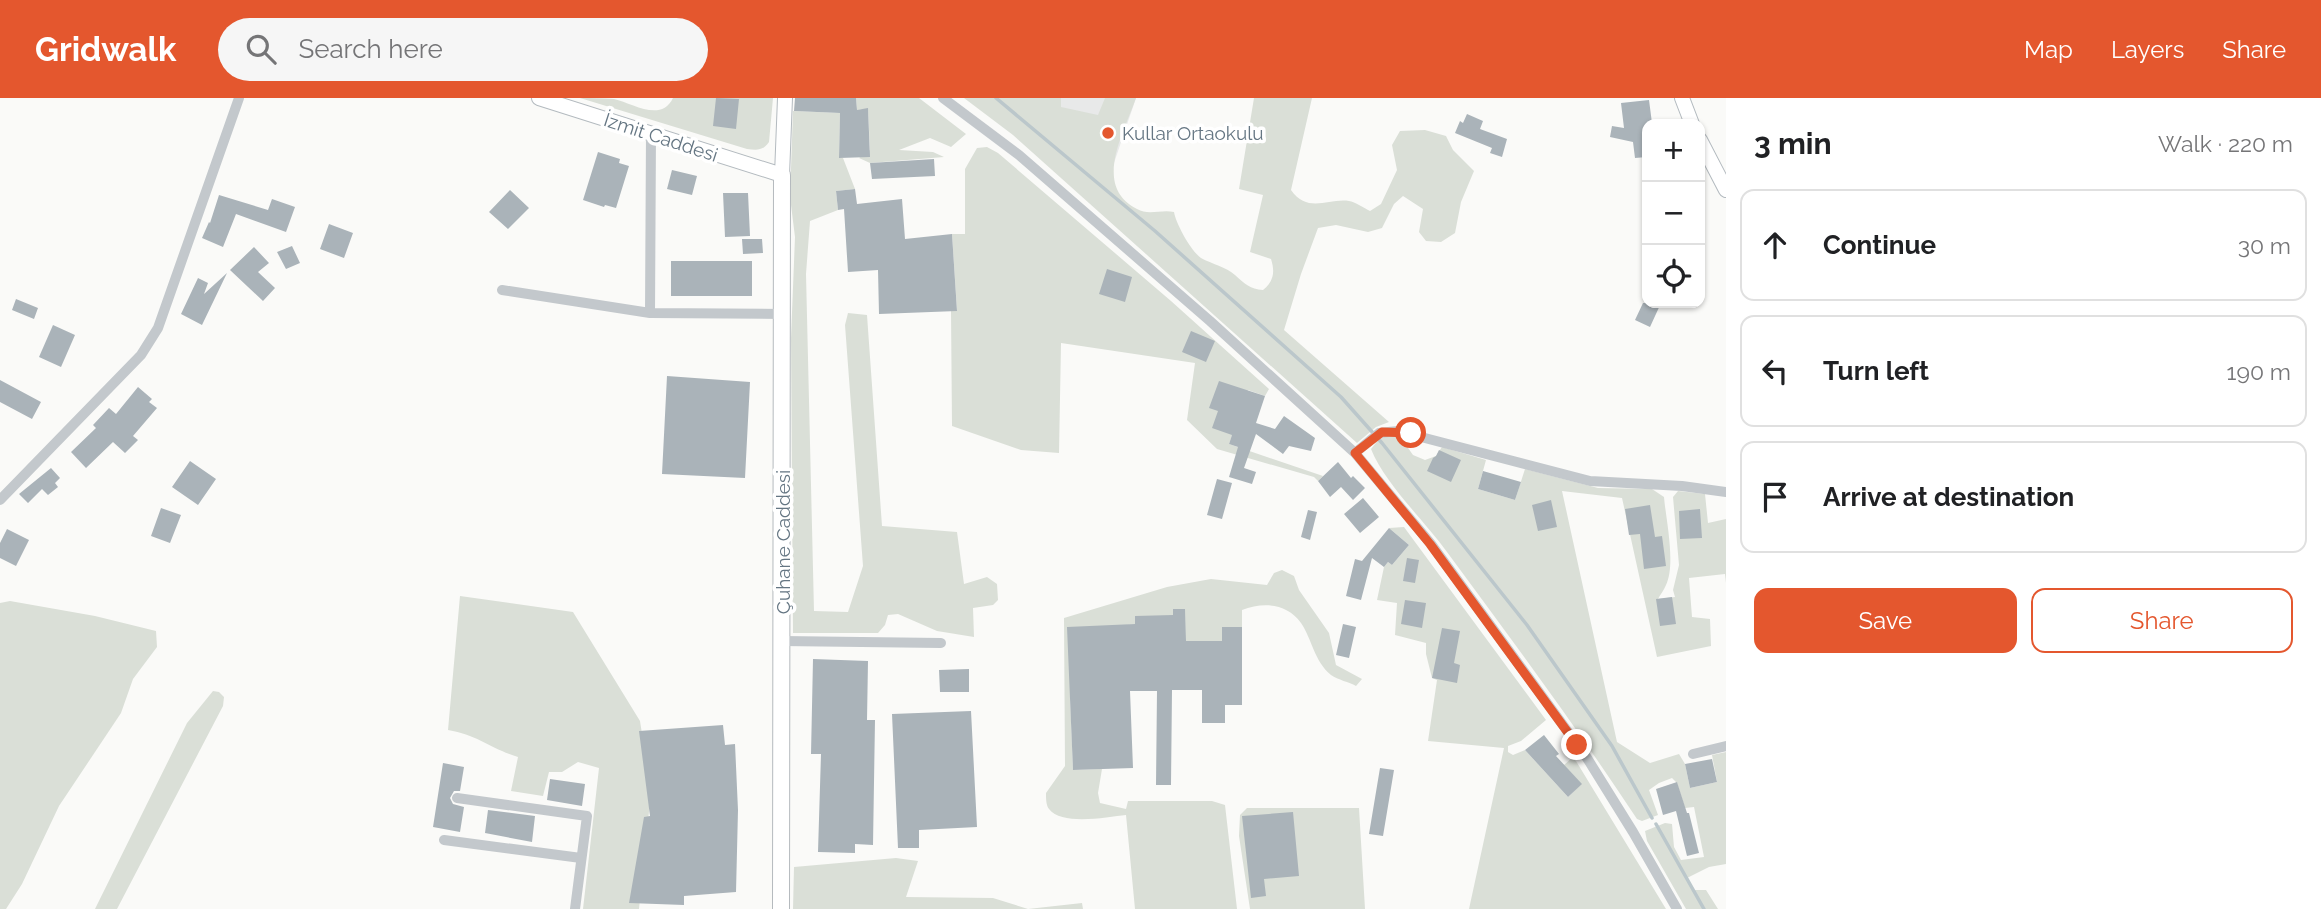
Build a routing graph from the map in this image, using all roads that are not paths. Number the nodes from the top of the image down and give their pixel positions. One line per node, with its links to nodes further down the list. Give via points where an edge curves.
1 (239, 98): 16 (street, via 158,328 141,355)
2 (539, 98): 7 (main road, İzmit Caddesi)
3 (785, 98): 9 (main road)
4 (943, 98): 14 (street, via 1019,155)
5 (1682, 98): 6 (main road)
6 (1690, 119)
7 (650, 133): 9 (main road, İzmit Caddesi); 12 (street)
8 (1705, 150): 10 (main road)
9 (782, 175): 13 (main road, Çuhane Caddesi)
10 (1726, 190)
11 (502, 290): 12 (street)
12 (650, 313): 13 (street)
13 (783, 314): 17 (main road, Çuhane Caddesi)
14 (1355, 453): 15 (street, via 1379,433 1411,433 1590,481); 26 (street, via 1430,544 1587,758)
15 (1726, 492)
16 (0, 500)
17 (782, 641): 18 (street); 25 (main road, Çuhane Caddesi)
18 (941, 643)
19 (1726, 746): 20 (street)
20 (1693, 754)
21 (457, 798): 23 (street, via 587,816)
22 (444, 840): 23 (street)
23 (581, 858): 24 (street)
24 (576, 909)
25 (781, 909)
26 (1677, 909)

